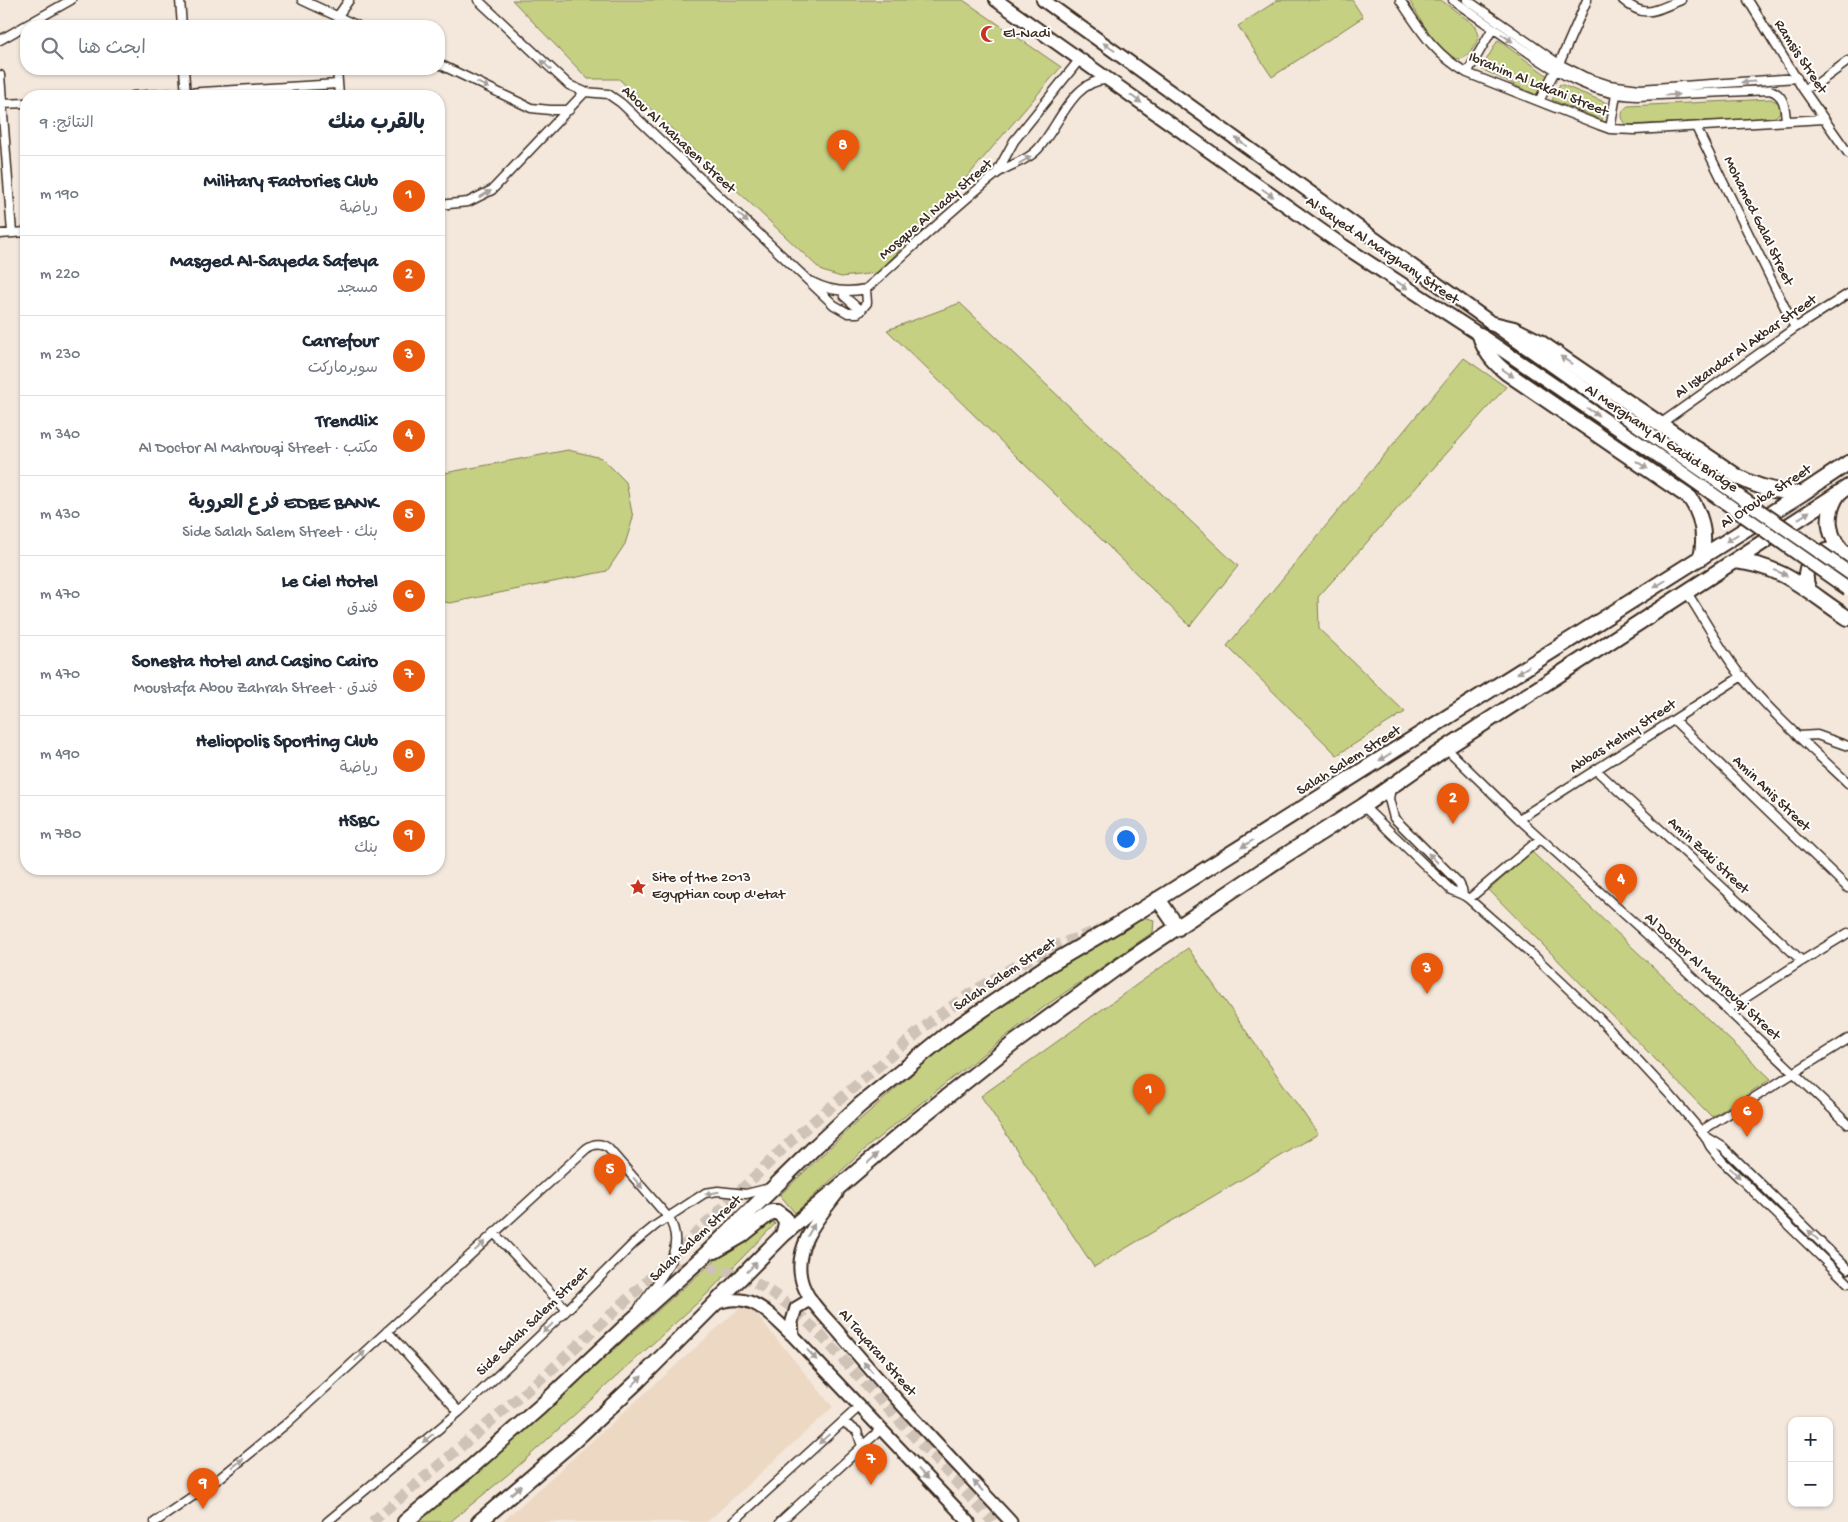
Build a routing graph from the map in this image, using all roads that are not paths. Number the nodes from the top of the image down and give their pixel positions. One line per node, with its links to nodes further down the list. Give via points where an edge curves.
1 (71, 0): 16 (street)
2 (180, 0): 17 (street)
3 (302, 0): 15 (street)
4 (348, 0): 15 (street)
5 (478, 0): 38 (street, Abou Al Mahasen Street, one-way to 5, via 561,80)
6 (996, 0): 23 (main road, Al Sayed Al Marghany Street)
7 (1043, 0): 59 (main road, Al Sayed Al Marghany Street, one-way to 7)
8 (1400, 0): 27 (street, Ibrahim Al Lakani Street, via 1436,50)
9 (1453, 0): 20 (street, Ibrahim Al Lakani Street)
10 (1466, 0): 26 (street, Ibrahim Al Lakani Street)
11 (1587, 0): 26 (street)
12 (1623, 0): 13 (street, via 1634,10 1644,12)
13 (1681, 0)
14 (1748, 0): 31 (street, Ramsis Street)
15 (339, 17): 18 (street); 19 (street)
16 (36, 20)
17 (182, 20)
18 (338, 20)
19 (345, 20)
20 (1493, 28): 26 (street, Ibrahim Al Lakani Street, one-way to 26); 27 (street)
21 (20, 29): 22 (street)
22 (0, 40)
23 (1080, 59): 32 (main road, Al Sayed Al Marghany Street); 49 (street, via 1014,141)
24 (1848, 61): 34 (street, via 1818,83)
25 (445, 67): 43 (street, one-way to 43, via 531,108)
26 (1557, 67): 31 (street, Ibrahim Al Lakani Street, one-way to 26, via 1632,89 1598,82); 39 (street, Ibrahim Al Lakani Street, via 1589,87); 40 (street)
27 (1467, 73): 40 (street, Ibrahim Al Lakani Street)
28 (0, 75): 42 (street)
29 (184, 75): 35 (street)
30 (337, 75): 33 (street)
31 (1796, 78): 34 (street, Ramsis Street)
32 (1111, 81): 49 (street, Mosque Al Nady Street, one-way to 32, via 1039,149 1082,88 1095,81); 62 (main road, Al Sayed Al Marghany Street, one-way to 62, via 1342,245)
33 (338, 84): 36 (street); 37 (street)
34 (1803, 89): 44 (street, Ramsis Street)
35 (186, 90)
36 (255, 90)
37 (338, 90)
38 (585, 92): 43 (street); 54 (street, Abou Al Mahasen Street, one-way to 54, via 608,94 621,103)
39 (1616, 95): 45 (street, Ibrahim Al Lakani Street, one-way to 45, via 1770,90 1782,98); 47 (street)
40 (1540, 102): 47 (street, Ibrahim Al Lakani Street)
41 (20, 103): 42 (street)
42 (2, 104): 52 (street)
43 (569, 110): 50 (street, one-way to 43, via 468,202 492,190)
44 (1824, 119): 45 (street, Ibrahim Al Lakani Street); 48 (street, Ramsis Street)
45 (1786, 121): 46 (street, Ibrahim Al Lakani Street)
46 (1696, 126): 47 (street, Ibrahim Al Lakani Street, via 1635,130); 63 (street, Mohamed Galal Street)
47 (1610, 128)
48 (1848, 153)
49 (996, 174): 55 (street, Mosque Al Nady Street)
50 (445, 204)
51 (20, 232): 52 (street)
52 (12, 233): 53 (street)
53 (0, 234)
54 (807, 278): 56 (street, Abou Al Mahasen Street); 58 (street, Abou Al Mahasen Street)
55 (866, 289): 56 (street, Abou Al Mahasen Street); 60 (street, via 867,303)
56 (846, 294): 58 (street); 60 (street)
57 (1848, 294): 63 (street, Al Iskandar Al Akbar Street)
58 (838, 308): 60 (street, via 853,314)
59 (1474, 310): 61 (main road, Al Sayed Al Marghany Street); 62 (main road)
60 (861, 311)
61 (1493, 324): 65 (highway, Al Sayed Al Marghany Street, one-way to 61, via 1538,341 1514,329); 74 (main road, Al Merghany Al Gadid Bridge, bridge)
62 (1464, 325): 64 (main road, Al Sayed Al Marghany Street)
63 (1795, 328): 65 (street, Al Iskandar Al Akbar Street)
64 (1480, 335): 69 (highway, one-way to 69, via 1488,354 1507,373); 75 (main road, Al Merghany Al Gadid Bridge, one-way to 75, bridge)
65 (1660, 424): 66 (highway, Al Sayed Al Marghany Street)
66 (1712, 459): 69 (highway, via 1702,480); 70 (highway, Al Sayed Al Marghany Street, via 1738,477 1762,488)
67 (1848, 463): 70 (highway, Al Orouba Street)
68 (1844, 489): 71 (highway, via 1831,508 1830,527 1832,536); 73 (highway, one-way to 68)
69 (1682, 493): 72 (highway, via 1696,506 1702,524)
70 (1803, 493): 72 (highway, Al Orouba Street, one-way to 72)
71 (1845, 554): 76 (highway, via 1830,550 1813,557 1805,572)
72 (1701, 558): 92 (highway, Salah Salem Street, one-way to 92)
73 (1734, 561): 76 (highway, one-way to 76, via 1777,571); 77 (highway)
74 (1848, 572)
75 (1848, 589)
76 (1809, 590): 78 (highway)
77 (1686, 592): 79 (street); 83 (highway)
78 (1848, 618)
79 (1742, 676): 80 (street, Abbas Helmy Street); 81 (street)
80 (1674, 720): 84 (street, Abbas Helmy Street); 90 (street, Amin Anis Street)
81 (1798, 736): 82 (street, via 1817,735); 85 (street)
82 (1848, 746)
83 (1446, 748): 86 (highway); 88 (street, Al Doctor Al Mahrouqi Street)
84 (1596, 770): 88 (street, Abbas Helmy Street); 95 (street, Amin Zaki Street)
85 (1848, 783)
86 (1391, 787): 87 (highway); 91 (street, one-way to 86, via 1459,883 1394,818 1388,799)
87 (1363, 806): 91 (street, via 1451,890); 93 (highway)
88 (1519, 819): 89 (street, Al Doctor Al Mahrouqi Street)
89 (1540, 838): 91 (street); 96 (street, Al Doctor Al Mahrouqi Street)
90 (1848, 888)
91 (1466, 897): 100 (street, via 1596,1015)
92 (1158, 899): 93 (highway); 102 (highway, Salah Salem Street, via 1047,966 950,1032 860,1105)
93 (1178, 928): 101 (highway, one-way to 93, via 995,1057 1064,1005)
94 (1848, 933): 95 (street)
95 (1802, 961): 96 (street)
96 (1727, 1010): 98 (street, Al Doctor Al Mahrouqi Street)
97 (1848, 1039): 98 (street)
98 (1793, 1073): 99 (street, Al Doctor Al Mahrouqi Street); 100 (street)
99 (1848, 1124)
100 (1703, 1133): 107 (street, one-way to 100, via 1723,1147); 108 (street, one-way to 108, via 1722,1161)
101 (845, 1183): 105 (highway); 109 (main road, Al Tayaran Street, one-way to 101, via 801,1279 802,1250 813,1226)
102 (776, 1186): 103 (street, Side Salah Salem Street, one-way to 103, via 746,1194 710,1192); 106 (highway, Salah Salem Street)
103 (668, 1217): 104 (street, one-way to 103, via 595,1144 608,1148); 111 (street, Side Salah Salem Street, via 639,1238); 112 (street, via 676,1234 674,1256)
104 (494, 1233): 111 (street); 113 (street, one-way to 104)
105 (783, 1235): 106 (highway, via 785,1218 780,1213 771,1212 731,1242); 110 (highway, one-way to 105)
106 (705, 1255): 112 (highway, Salah Salem Street)
107 (1848, 1269)
108 (1848, 1283)
109 (811, 1299): 114 (main road, via 796,1308 792,1321); 127 (main road, Al Tayaran Street, one-way to 109, via 871,1370)
110 (715, 1304): 114 (main road, via 732,1299 750,1301 766,1310); 123 (highway, one-way to 110, via 575,1440)
111 (567, 1310): 116 (street, Side Salah Salem Street, one-way to 116)
112 (629, 1323): 122 (highway, Salah Salem Street, via 526,1420)
113 (387, 1331): 116 (street); 120 (street, one-way to 113, via 265,1442)
114 (793, 1336): 115 (main road, one-way to 115)
115 (860, 1406): 117 (street); 118 (main road)
116 (459, 1412): 121 (street, Side Salah Salem Street, one-way to 121)
117 (843, 1422): 119 (street, via 857,1431); 124 (street, one-way to 124)
118 (881, 1429): 119 (street); 126 (main road, one-way to 126)
119 (862, 1446): 125 (street)
120 (155, 1522)
121 (328, 1522)
122 (405, 1522)
123 (479, 1522)
124 (733, 1522)
125 (780, 1522)
126 (969, 1522)
127 (1011, 1522)

